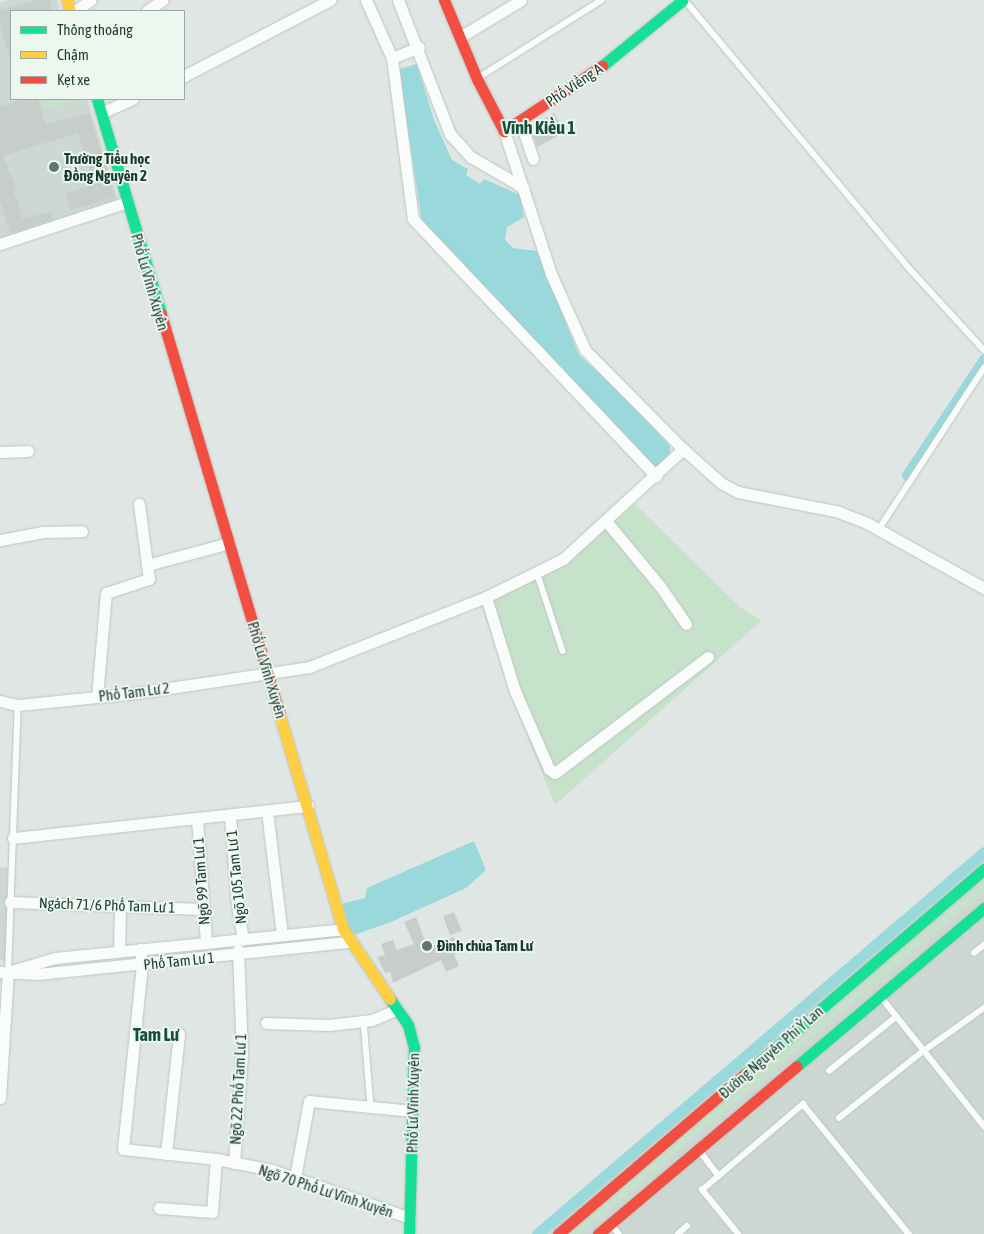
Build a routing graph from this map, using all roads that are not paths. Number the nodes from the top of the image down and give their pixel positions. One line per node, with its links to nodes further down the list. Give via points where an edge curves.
1 (91, 0): 10 (street)
2 (163, 0): 11 (street)
3 (330, 0): 15 (street)
4 (366, 0): 14 (street)
5 (398, 0): 13 (street)
6 (444, 0): 12 (street)
7 (520, 0): 12 (street)
8 (602, 0): 16 (lane)
9 (684, 0): 20 (street, Phố Viềng A, via 613,59); 26 (lane, via 892,248)
10 (76, 10)
11 (148, 10)
12 (460, 37): 16 (street)
13 (419, 47): 14 (street); 23 (street, via 450,134 471,156)
14 (392, 58): 31 (street, via 413,219)
15 (185, 75)
16 (477, 79): 21 (street)
17 (97, 100): 19 (street, Phố Lư Vĩnh Xuyên)
18 (131, 100): 19 (street)
19 (101, 113): 24 (street, Phố Lư Vĩnh Xuyên)
20 (520, 121): 21 (street, Phố Viềng A); 22 (street)
21 (504, 131): 23 (street)
22 (533, 159)
23 (524, 188): 28 (street, via 551,274 585,350)
24 (127, 202): 25 (street); 37 (street, Phố Lư Vĩnh Xuyên)
25 (0, 244)
26 (984, 350)
27 (984, 368): 35 (lane)
28 (683, 450): 31 (street, Phố Tam Lư 2); 35 (street, via 721,483 738,492 836,510)
29 (28, 451): 30 (street)
30 (0, 452)
31 (660, 472): 33 (street, Phố Tam Lư 2)
32 (139, 504): 38 (street)
33 (606, 521): 39 (street, Phố Tam Lư 2, via 563,559); 42 (street, via 660,586)
34 (82, 531): 36 (street, via 43,532)
35 (877, 531): 40 (street)
36 (0, 540)
37 (229, 543): 38 (street); 45 (street, Phố Lư Vĩnh Xuyên)
38 (147, 565): 46 (street, via 149,579 106,593)
39 (537, 572): 41 (street, Phố Tam Lư 2); 43 (lane)
40 (984, 588)
41 (486, 597): 44 (street, via 515,691 549,769 555,773); 45 (street, Phố Tam Lư 2, via 308,667)
42 (686, 624)
43 (563, 651)
44 (708, 657)
45 (269, 675): 46 (street, Phố Tam Lư 2); 49 (street, Phố Lư Vĩnh Xuyên)
46 (97, 697): 48 (street, Phố Tam Lư 2)
47 (0, 701): 48 (street, Phố Tam Lư 2)
48 (18, 705): 53 (lane)
49 (308, 806): 50 (street); 59 (street, Phố Lư Vĩnh Xuyên)
50 (267, 811): 51 (street); 60 (street)
51 (230, 816): 52 (street); 61 (street, Ngõ 105 Tam Lư 1)
52 (196, 819): 53 (street); 57 (street, Ngõ 99 Tam Lư 1)
53 (13, 838): 55 (lane)
54 (984, 869): 96 (street, Đường Nguyên Phi Ỷ Lan)
55 (10, 902): 56 (street, Ngách 71/6 Phố Tam Lư 1); 70 (lane)
56 (120, 906): 57 (street, Ngách 71/6 Phố Tam Lư 1); 66 (street)
57 (203, 908): 63 (street, Ngõ 99 Tam Lư 1)
58 (984, 908): 71 (street, Đường Nguyên Phi Ỷ Lan)
59 (343, 929): 60 (street, Phố Tam Lư 1); 62 (street, Phố Lư Vĩnh Xuyên)
60 (282, 935): 61 (street, Phố Tam Lư 1)
61 (240, 939): 63 (street, Phố Tam Lư 1); 68 (street, Ngõ 105 Tam Lư 1)
62 (349, 942): 68 (street, Phố Tam Lư 1); 73 (street, Phố Lư Vĩnh Xuyên)
63 (206, 943): 65 (street, Phố Tam Lư 1)
64 (984, 945): 67 (lane)
65 (140, 949): 66 (street, Phố Tam Lư 1); 69 (street)
66 (119, 951): 70 (street, Phố Tam Lư 1, via 48,959)
67 (974, 953)
68 (239, 955): 69 (street, Phố Tam Lư 1); 88 (street, Ngõ 22 Phố Tam Lư 1, via 242,1055)
69 (142, 965): 70 (street, Phố Tam Lư 1, via 38,974); 86 (street, Ngõ 70 Phố Lư Vĩnh Xuyên, via 123,1149)
70 (4, 972): 80 (street)
71 (880, 996): 74 (lane); 85 (street, Đường Nguyên Phi Ỷ Lan)
72 (984, 1008): 78 (lane)
73 (398, 1009): 75 (street); 82 (street, Phố Lư Vĩnh Xuyên, via 408,1025 414,1047)
74 (896, 1017): 78 (lane); 79 (lane)
75 (364, 1021): 76 (street, via 329,1025); 81 (lane)
76 (266, 1023)
77 (179, 1034): 86 (street)
78 (922, 1052): 83 (lane); 84 (lane)
79 (829, 1071)
80 (0, 1098)
81 (371, 1107): 82 (street); 90 (street, via 309,1101)
82 (413, 1111): 92 (street, Phố Lư Vĩnh Xuyên)
83 (839, 1118)
84 (984, 1126)
85 (698, 1149): 89 (lane); 93 (street, Đường Nguyên Phi Ỷ Lan)
86 (166, 1154): 87 (street, Ngõ 70 Phố Lư Vĩnh Xuyên)
87 (216, 1159): 88 (street, Ngõ 70 Phố Lư Vĩnh Xuyên); 91 (street, via 212,1212)
88 (234, 1163): 90 (street, Ngõ 70 Phố Lư Vĩnh Xuyên)
89 (719, 1176): 100 (lane, via 702,1190); 101 (lane, via 802,1104)
90 (295, 1178): 92 (street, Ngõ 70 Phố Lư Vĩnh Xuyên)
91 (159, 1208)
92 (410, 1218): 95 (street, Phố Lư Vĩnh Xuyên)
93 (610, 1224): 97 (street, Đường Nguyên Phi Ỷ Lan); 98 (lane)
94 (687, 1226): 99 (lane)
95 (409, 1234)
96 (558, 1234)
97 (598, 1234)
98 (619, 1234)
99 (678, 1234)
100 (738, 1234)
101 (909, 1234)

